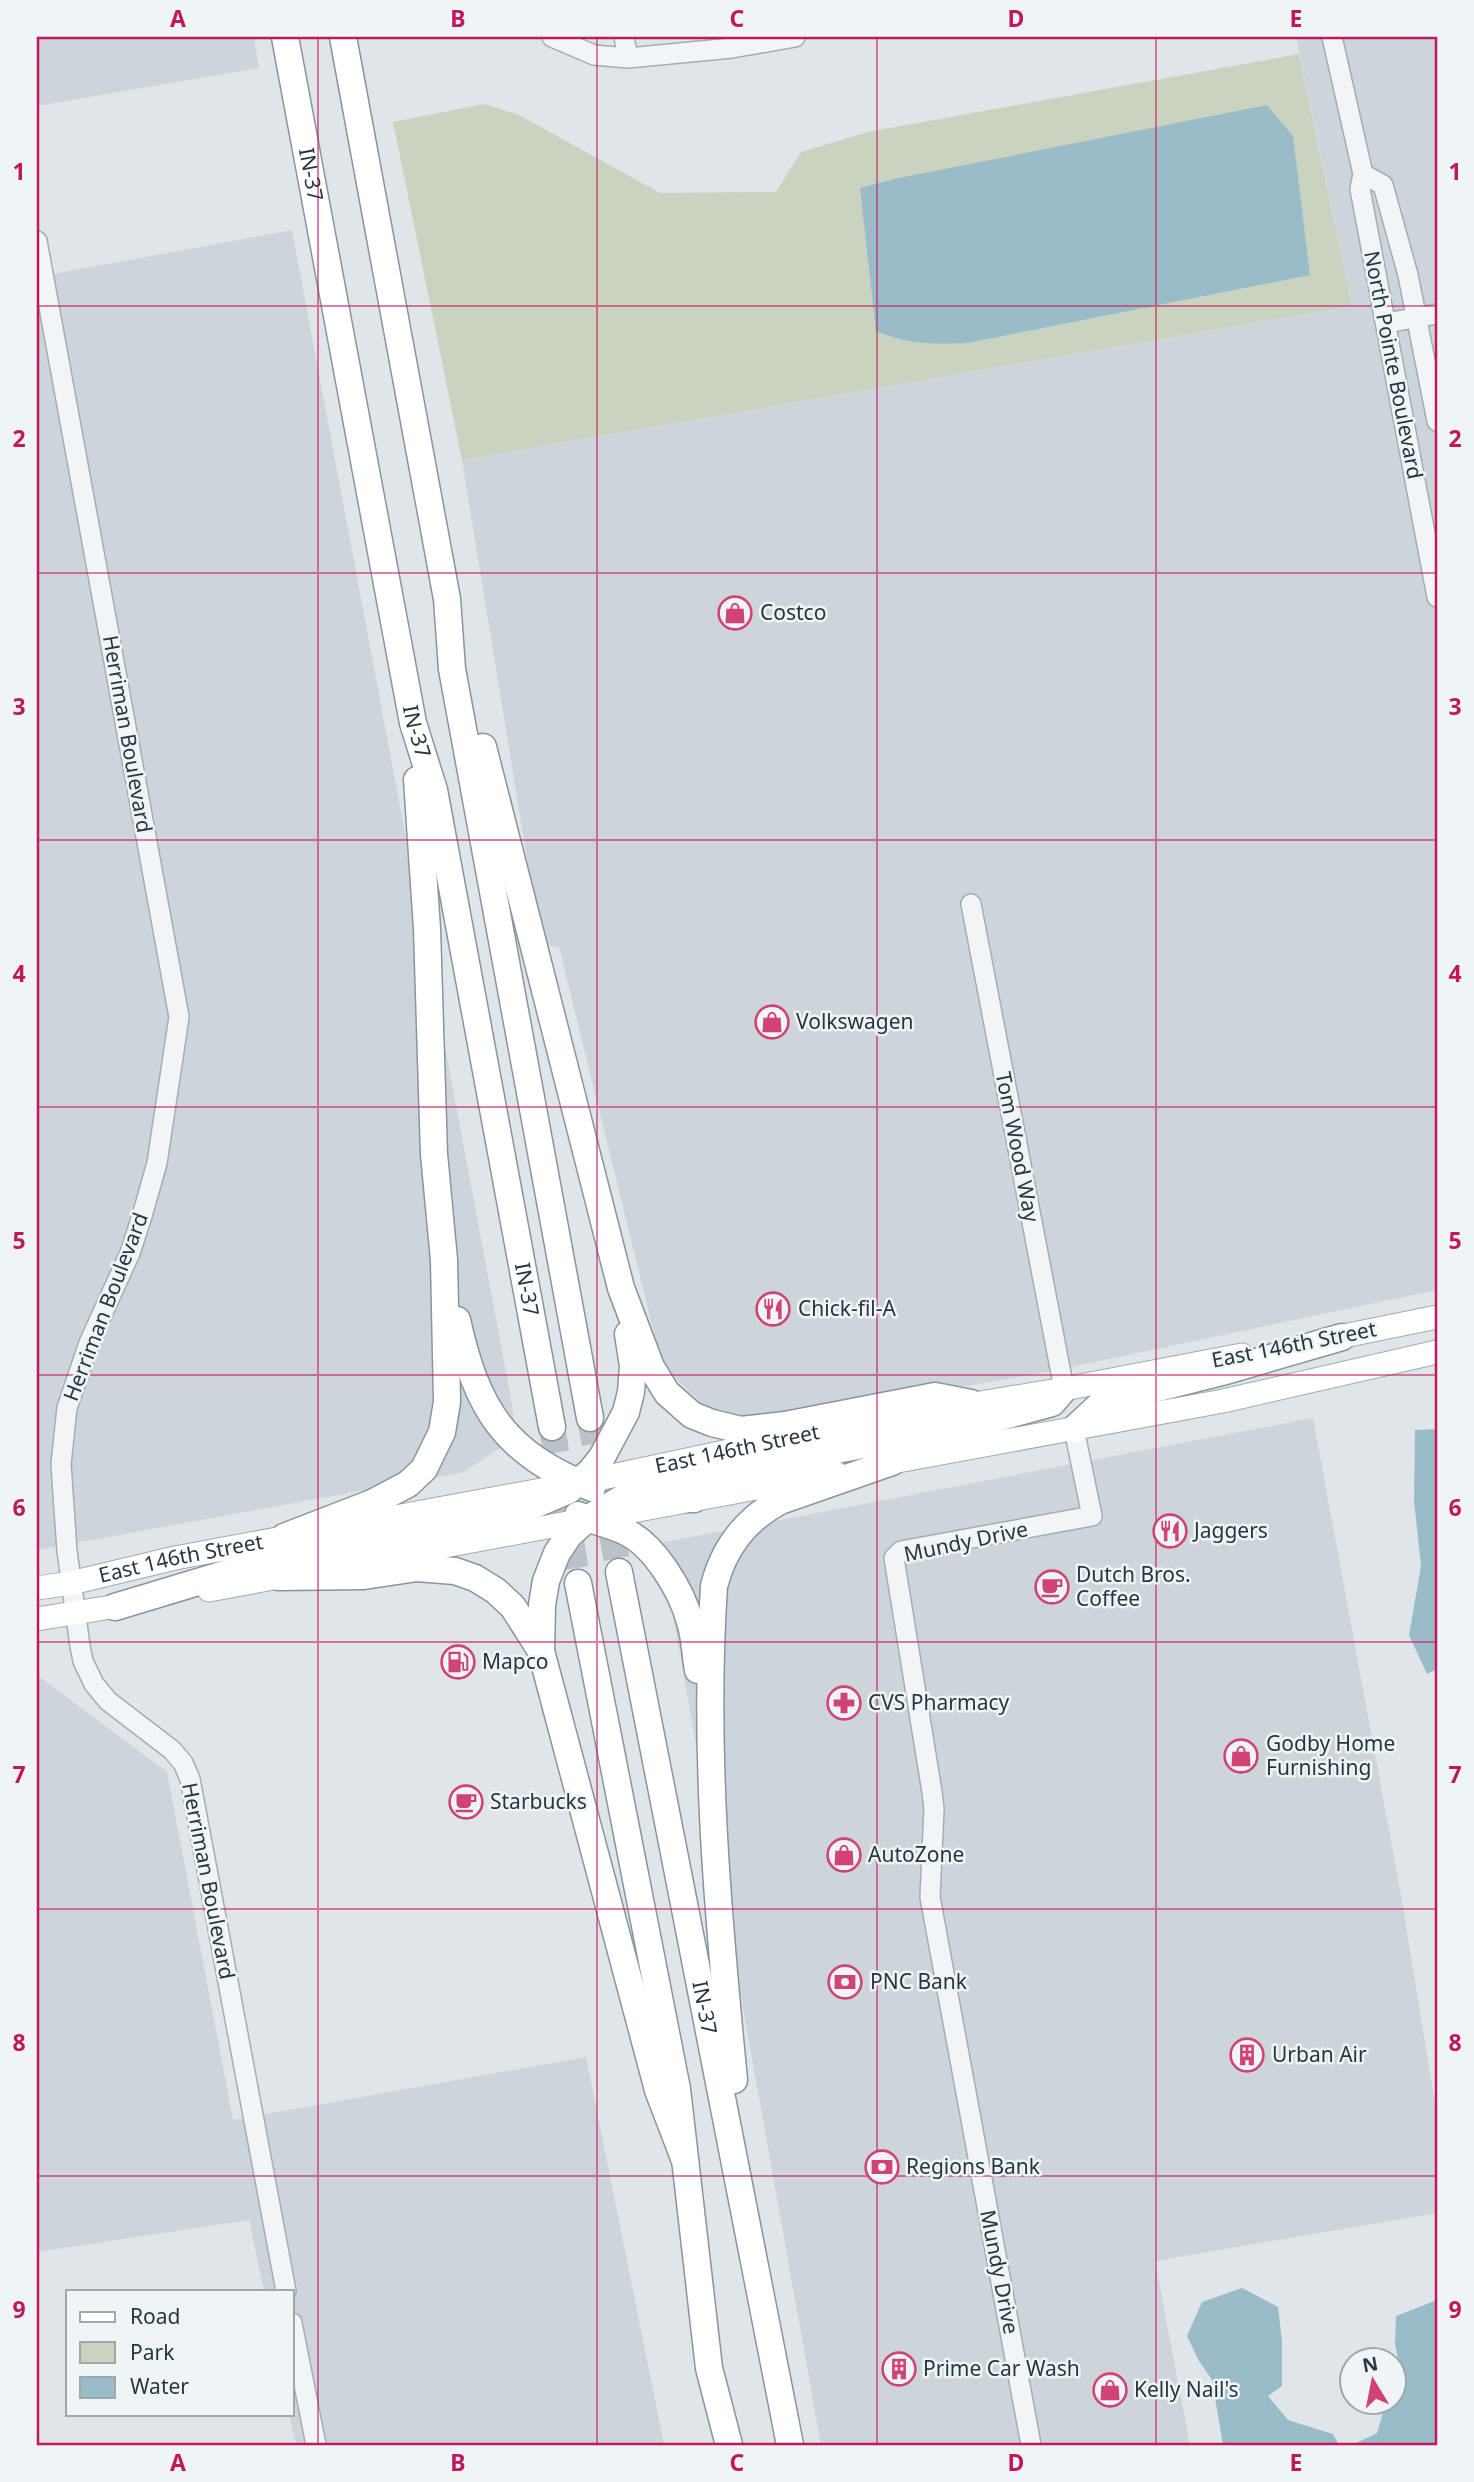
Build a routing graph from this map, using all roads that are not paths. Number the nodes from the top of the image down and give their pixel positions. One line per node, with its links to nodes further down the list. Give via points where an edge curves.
1 (285, 37): 16 (highway, IN-37)
2 (343, 37): 15 (highway, IN-37)
3 (552, 37): 7 (street, via 594,55)
4 (624, 37): 7 (street)
5 (794, 37): 7 (street)
6 (1332, 37): 8 (street, North Pointe Boulevard)
7 (628, 58)
8 (1363, 174): 11 (street, North Pointe Boulevard, via 1383,185); 12 (street, North Pointe Boulevard, via 1360,189)
9 (37, 241): 38 (street, Herriman Boulevard, via 179,1017 157,1163 142,1216 66,1408 61,1464)
10 (1437, 314): 11 (street)
11 (1417, 318): 12 (street); 13 (street, North Pointe Boulevard)
12 (1386, 323): 14 (street, North Pointe Boulevard)
13 (1437, 421)
14 (1437, 597)
15 (447, 599): 19 (highway); 25 (highway, IN-37, via 452,669)
16 (413, 723): 18 (highway, via 428,929 434,1154); 26 (highway, IN-37, via 434,790)
17 (971, 904): 23 (street, Tom Wood Way)
18 (444, 1261): 29 (highway, via 466,1361 491,1414 533,1458); 35 (highway, via 447,1402 442,1432 424,1469 408,1484 372,1503)
19 (621, 1288): 24 (highway, via 651,1367 667,1392 692,1415 712,1423 741,1430 785,1425 935,1396); 29 (highway, via 633,1366 631,1392 608,1448)
20 (1437, 1317): 21 (main road, East 146th Street)
21 (1342, 1337): 23 (main road, East 146th Street); 27 (highway, via 1103,1402)
22 (1437, 1352): 27 (main road, East 146th Street, via 1223,1401)
23 (1064, 1389): 24 (main road, East 146th Street); 31 (highway, via 1052,1403 979,1423 711,1474)
24 (971, 1403): 29 (main road, East 146th Street)
25 (590, 1418)
26 (552, 1427)
27 (1074, 1429): 28 (main road, East 146th Street); 53 (street, Mundy Drive, via 1092,1516 901,1551 894,1558 932,1792 930,1897)
28 (892, 1462): 32 (main road, East 146th Street); 45 (highway, via 780,1501 751,1521 729,1547 714,1586)
29 (579, 1483): 30 (main road, East 146th Street); 31 (highway); 33 (highway)
30 (517, 1493): 33 (highway); 35 (main road, East 146th Street)
31 (628, 1495): 32 (highway); 34 (highway)
32 (694, 1499): 34 (main road, East 146th Street)
33 (542, 1502): 34 (highway); 41 (highway, via 518,1512 271,1560)
34 (587, 1519): 37 (main road, East 146th Street); 44 (highway, via 557,1553 546,1581); 45 (highway, via 626,1531 647,1547 682,1599 691,1623)
35 (284, 1537): 38 (main road, East 146th Street)
36 (619, 1572): 46 (highway, IN-37)
37 (278, 1577): 41 (main road, East 146th Street); 44 (highway, via 364,1576 417,1568 455,1571 496,1591 513,1607)
38 (71, 1583): 40 (main road, East 146th Street); 42 (street, Herriman Boulevard)
39 (578, 1583): 47 (highway, IN-37, via 677,2090)
40 (37, 1588)
41 (115, 1607): 42 (main road, East 146th Street)
42 (74, 1614): 43 (main road, East 146th Street); 48 (street, Herriman Boulevard, via 83,1661 94,1684 108,1701 172,1750 190,1779)
43 (37, 1619)
44 (541, 1651): 47 (highway, via 658,2090)
45 (709, 1752): 46 (highway, via 736,2101)
46 (734, 2155): 52 (highway, IN-37)
47 (684, 2158): 51 (highway, IN-37, via 709,2368)
48 (286, 2290)
49 (294, 2333): 50 (street)
50 (316, 2445)
51 (729, 2445)
52 (790, 2445)
53 (1031, 2445)

